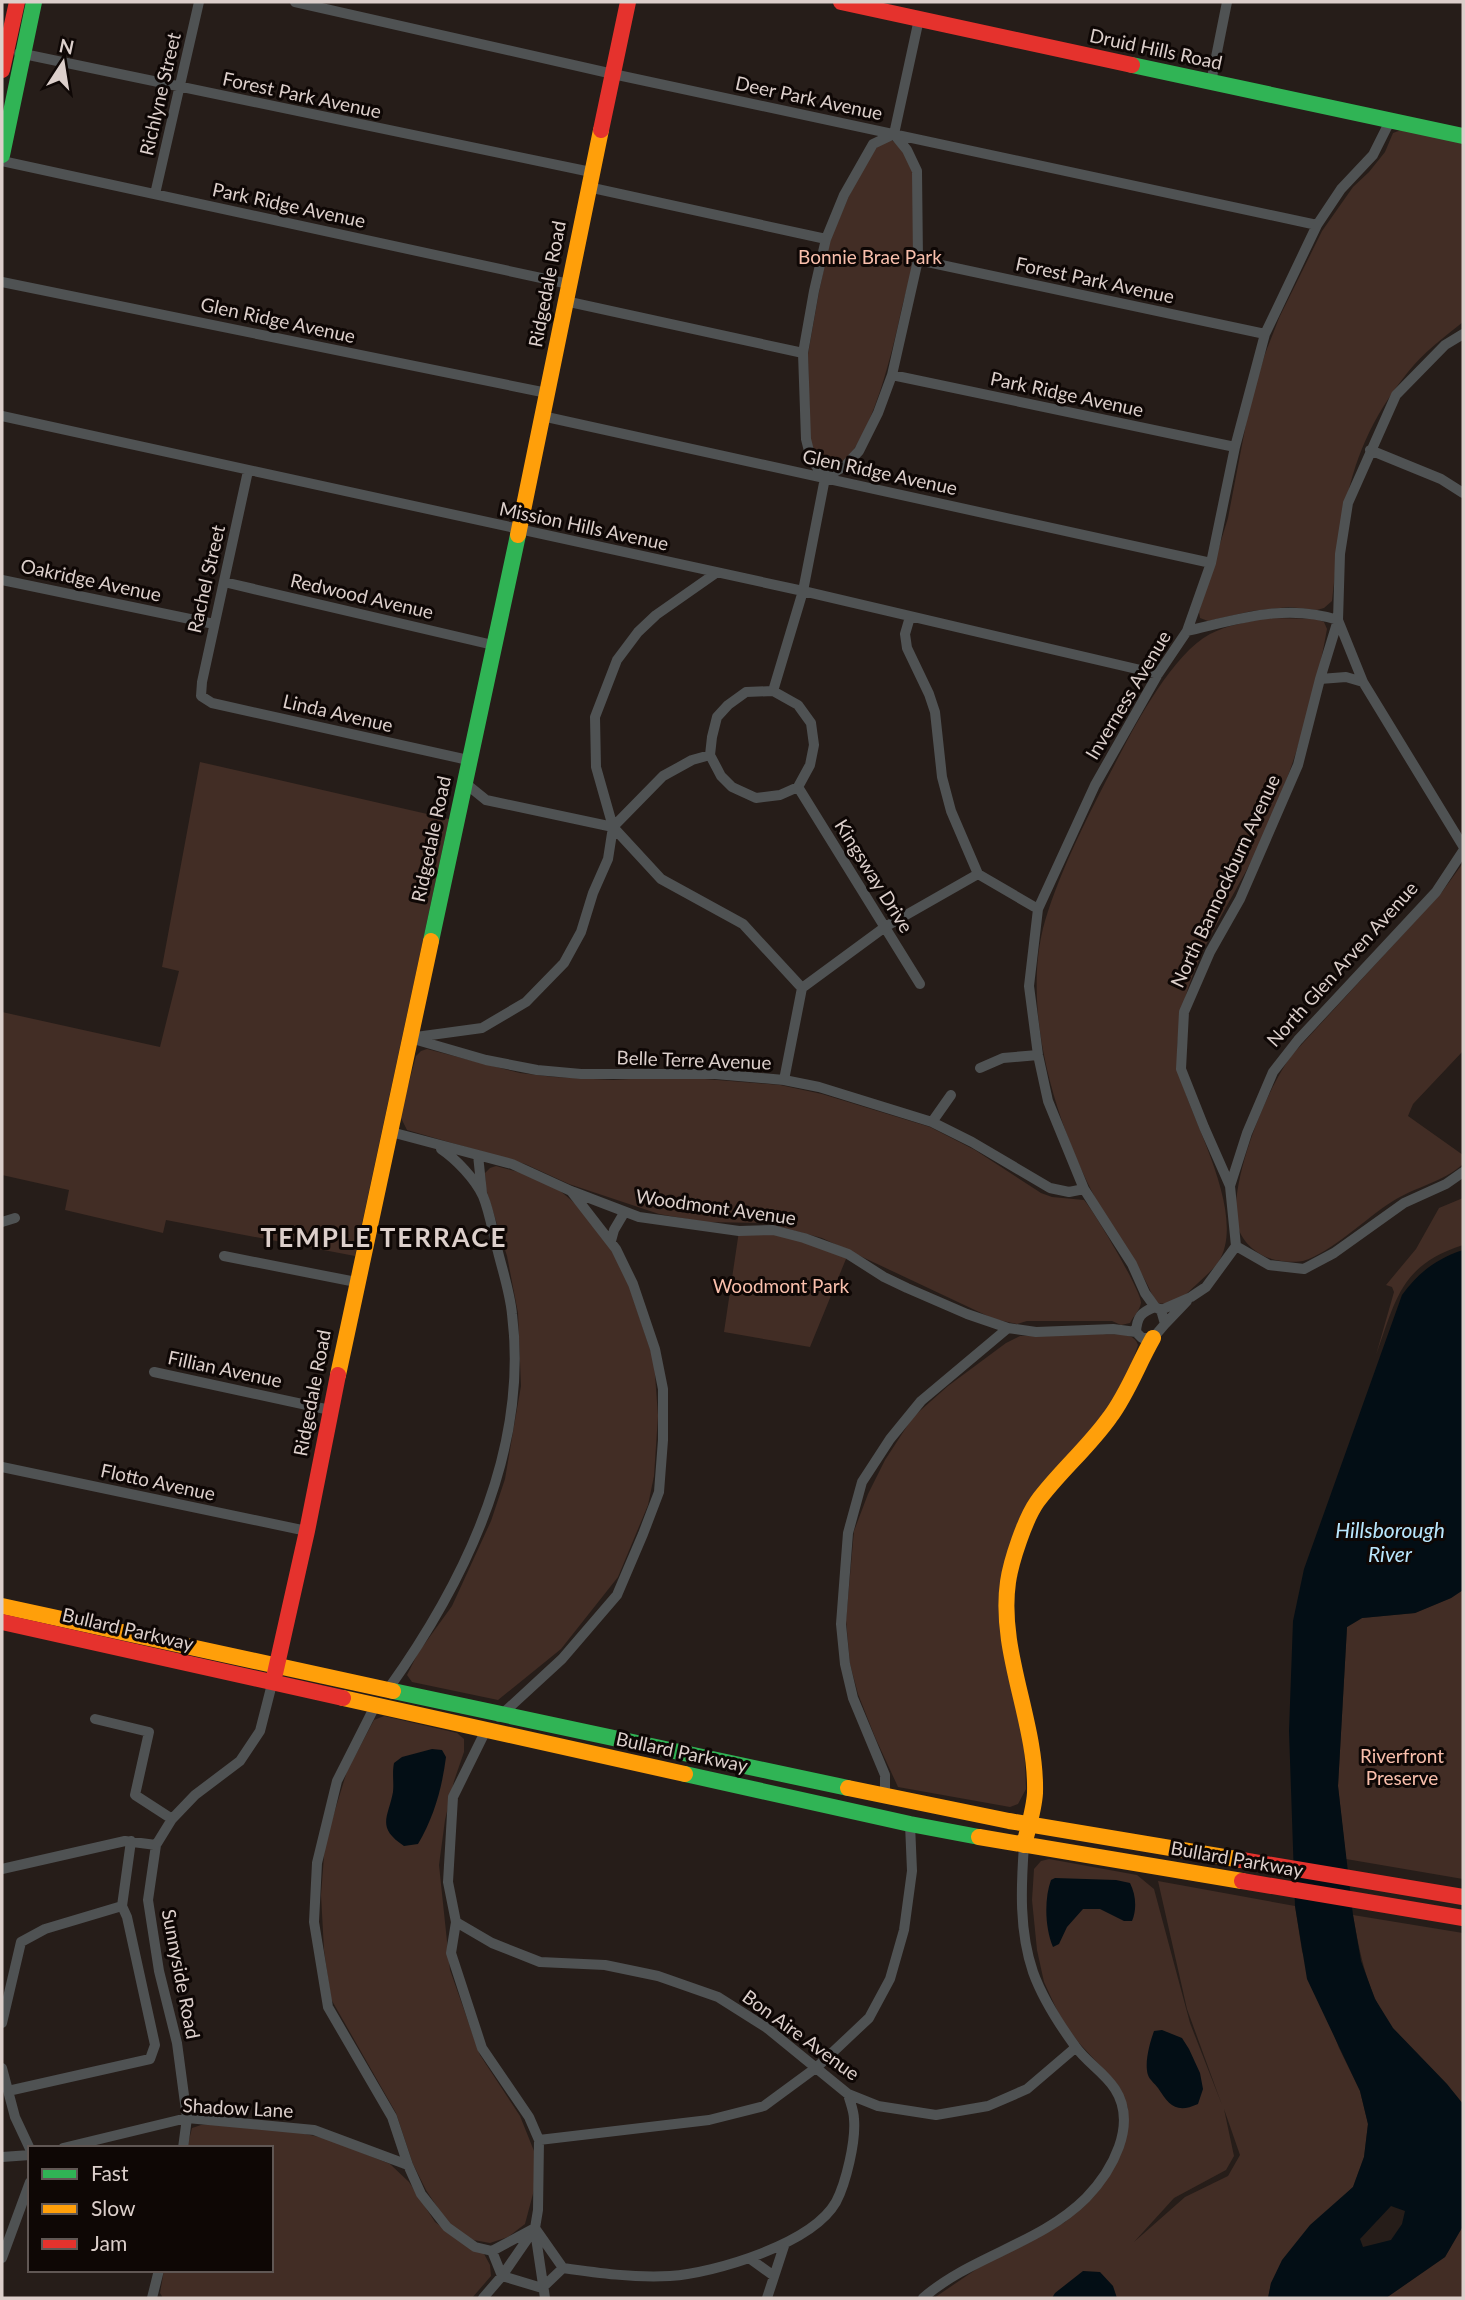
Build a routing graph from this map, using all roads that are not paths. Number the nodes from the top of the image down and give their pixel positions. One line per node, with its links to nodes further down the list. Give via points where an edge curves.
1 (17, 2): 9 (main road)
2 (34, 2): 10 (main road)
3 (199, 2): 14 (street, Richlyne Street)
4 (295, 2): 12 (street, Deer Park Avenue)
5 (628, 2): 12 (main road, Ridgedale Road)
6 (841, 2): 8 (main road, Druid Hills Road)
7 (1227, 2): 13 (street)
8 (919, 19): 13 (main road, Druid Hills Road); 16 (street)
9 (6, 50): 10 (street, Forest Park Avenue); 11 (main road)
10 (23, 54): 14 (street, Forest Park Avenue); 18 (main road)
11 (2, 70)
12 (613, 74): 16 (street, Deer Park Avenue); 20 (main road, Ridgedale Road)
13 (1211, 82): 15 (main road, Druid Hills Road)
14 (179, 87): 20 (street, Forest Park Avenue); 21 (street, Richlyne Street)
15 (1390, 121): 17 (main road, Druid Hills Road); 22 (street, Inverness Avenue, via 1373,155 1341,189)
16 (894, 134): 22 (street, Deer Park Avenue); 23 (street, via 873,144); 24 (street, via 917,171)
17 (1463, 136)
18 (2, 155)
19 (2, 161): 21 (street, Park Ridge Avenue)
20 (590, 180): 23 (street, Forest Park Avenue); 26 (main road, Ridgedale Road)
21 (155, 194): 26 (street, Park Ridge Avenue)
22 (1317, 225): 28 (street, Inverness Avenue)
23 (826, 239): 30 (street)
24 (918, 260): 28 (street, Forest Park Avenue); 31 (street)
25 (2, 282): 32 (street, Glen Ridge Avenue)
26 (569, 284): 27 (main road, Ridgedale Road)
27 (565, 301): 30 (street); 32 (main road, Ridgedale Road)
28 (1265, 334): 35 (street, Inverness Avenue)
29 (1463, 334): 36 (street, North Bannockburn Avenue, via 1445,345 1396,395)
30 (803, 353): 38 (street, via 806,439 811,459)
31 (892, 375): 35 (street, Park Ridge Avenue); 38 (street, via 859,451)
32 (547, 393): 34 (main road, Ridgedale Road)
33 (2, 416): 37 (street, Mission Hills Avenue)
34 (542, 416): 38 (street, Glen Ridge Avenue); 40 (main road, Ridgedale Road)
35 (1235, 447): 41 (street, Inverness Avenue)
36 (1370, 450): 39 (street); 47 (street, North Bannockburn Avenue, via 1348,503 1340,554)
37 (248, 471): 40 (street, Mission Hills Avenue); 44 (street, Rachel Street)
38 (825, 478): 41 (street, Glen Ridge Avenue); 45 (street)
39 (1463, 493)
40 (519, 530): 42 (street, Mission Hills Avenue); 50 (main road, Ridgedale Road)
41 (1210, 563): 49 (street, Inverness Avenue)
42 (716, 573): 45 (street, Mission Hills Avenue); 60 (street, via 656,615 617,660 595,718 596,767)
43 (2, 580): 48 (street, Oakridge Avenue)
44 (224, 582): 48 (street, Rachel Street); 50 (street, Redwood Avenue)
45 (803, 592): 46 (street, Mission Hills Avenue); 54 (street)
46 (910, 617): 51 (street, Mission Hills Avenue); 62 (street, via 907,648 935,712 951,811)
47 (1338, 620): 49 (street, via 1292,612); 52 (street, North Bannockburn Avenue); 53 (street)
48 (214, 624): 55 (street, Rachel Street)
49 (1187, 631): 51 (street, Inverness Avenue)
50 (493, 645): 57 (main road, Ridgedale Road)
51 (1158, 674): 63 (street, Inverness Avenue, via 1095,785)
52 (1320, 679): 53 (street, via 1346,677); 77 (street, North Bannockburn Avenue, via 1298,765 1184,1012 1181,1069)
53 (1363, 682): 61 (street)
54 (774, 691): 56 (street, via 746,692 728,705 717,717); 59 (street, via 798,705 811,723 814,745 810,765)
55 (201, 695): 57 (street, Linda Avenue, via 212,703)
56 (710, 755): 59 (street, via 732,787 756,799); 60 (street, via 663,776)
57 (468, 760): 58 (main road, Ridgedale Road)
58 (465, 783): 60 (street, via 486,800); 67 (main road, Ridgedale Road)
59 (798, 787): 64 (street, Kingsway Drive)
60 (612, 827): 66 (street, via 661,879 743,925); 67 (street, via 608,859 564,964 526,1002 482,1028)
61 (1463, 848): 77 (street, North Glen Arven Avenue, via 1436,892 1273,1072)
62 (978, 874): 63 (street); 64 (street)
63 (1038, 909): 68 (street, Inverness Avenue, via 1029,986)
64 (885, 927): 65 (street, Kingsway Drive); 66 (street)
65 (920, 984)
66 (802, 988): 70 (street)
67 (410, 1038): 70 (street, Belle Terre Avenue, via 537,1070); 73 (main road, Ridgedale Road)
68 (1038, 1055): 69 (street, via 1003,1058); 78 (street, Inverness Avenue, via 1048,1101)
69 (980, 1068)
70 (784, 1080): 72 (street, Belle Terre Avenue)
71 (951, 1096): 72 (street)
72 (932, 1122): 78 (street, Belle Terre Avenue, via 1049,1188)
73 (391, 1132): 74 (street, Woodmont Avenue); 87 (main road, Ridgedale Road)
74 (435, 1144): 75 (street, Woodmont Avenue); 80 (street, via 457,1160)
75 (478, 1155): 79 (street, Woodmont Avenue, via 512,1164); 80 (street)
76 (1463, 1172): 85 (street, via 1404,1203 1304,1269 1269,1265)
77 (1230, 1186): 85 (street, North Glen Arven Avenue)
78 (1084, 1189): 88 (street, Inverness Avenue)
79 (571, 1191): 81 (street, Woodmont Avenue); 84 (street)
80 (482, 1195): 102 (street, via 512,1314 515,1370 504,1460 491,1503 453,1586)
81 (624, 1213): 84 (street); 92 (street, Woodmont Avenue, via 739,1231 773,1230 804,1238 848,1254 906,1288)
82 (15, 1218): 83 (street)
83 (2, 1222)
84 (611, 1241): 104 (street, via 633,1284 663,1389 659,1492 617,1595 562,1659)
85 (1236, 1246): 89 (street, via 1206,1287)
86 (224, 1256): 87 (street)
87 (356, 1282): 95 (main road, Ridgedale Road)
88 (1145, 1293): 90 (street, Inverness Avenue); 93 (street)
89 (1191, 1297): 90 (street); 91 (street)
90 (1158, 1308): 91 (street, Inverness Avenue); 93 (street, Woodmont Avenue)
91 (1165, 1324): 93 (street)
92 (1007, 1328): 93 (street, Woodmont Avenue, via 1036,1332); 107 (street, via 921,1401 890,1439 862,1482 848,1533 841,1624 845,1664 853,1698 885,1775)
93 (1142, 1328): 110 (main road, via 1131,1385 1110,1418 1036,1504 1008,1583 1007,1626 1030,1737 1034,1794)
94 (154, 1372): 95 (street, Fillian Avenue)
95 (330, 1410): 97 (main road, Ridgedale Road)
96 (2, 1467): 97 (street, Flotto Avenue)
97 (307, 1531): 100 (main road, Ridgedale Road)
98 (2, 1606): 100 (main road, Bullard Parkway)
99 (2, 1622): 101 (main road, Bullard Parkway)
100 (276, 1665): 101 (main road, Ridgedale Road); 102 (main road, Bullard Parkway)
101 (272, 1684): 103 (main road, Bullard Parkway); 108 (street, Sunnyside Road, via 260,1731 240,1761)
102 (389, 1688): 104 (main road, Bullard Parkway)
103 (374, 1706): 106 (main road, Bullard Parkway); 132 (street, via 337,1781 327,1816 317,1863 314,1922 328,2007 392,2117)
104 (502, 1714): 106 (street); 107 (main road, Bullard Parkway)
105 (95, 1719): 108 (street, via 149,1732 135,1796)
106 (484, 1730): 109 (main road, Bullard Parkway); 118 (street, via 453,1797 448,1882)
107 (885, 1796): 110 (main road, Bullard Parkway)
108 (172, 1819): 112 (street, Sunnyside Road)
109 (910, 1824): 113 (main road, Bullard Parkway); 121 (street, via 912,1871 904,1930 890,1979 869,2018)
110 (1028, 1824): 113 (main road); 115 (main road, Bullard Parkway)
111 (131, 1842): 112 (street); 114 (street); 116 (street)
112 (156, 1845): 125 (street, Sunnyside Road, via 148,1900)
113 (1024, 1845): 117 (main road, Bullard Parkway); 120 (street, via 1021,1902 1033,1972)
114 (2, 1869)
115 (1463, 1897)
116 (122, 1906): 119 (street, via 45,1929 21,1942); 123 (street, via 155,2045 150,2059)
117 (1463, 1918)
118 (456, 1922): 121 (street, Bon Aire Avenue, via 540,1962 605,1965 658,1976 718,1997); 126 (street, via 451,1953 482,2048 529,2117)
119 (2, 2024)
120 (1075, 2048): 124 (street, Bon Aire Avenue, via 1027,2090 988,2106 936,2115 878,2106); 147 (street, via 1115,2090 1125,2111 1118,2154 1086,2198 1056,2223 941,2283)
121 (817, 2067): 124 (street, Bon Aire Avenue); 126 (street, via 764,2106 720,2117)
122 (2, 2068): 123 (street)
123 (8, 2091): 127 (street)
124 (848, 2094): 135 (street, via 854,2119 852,2154 835,2203 816,2224)
125 (187, 2118): 128 (street, Shadow Lane); 129 (street, Sunnyside Road); 132 (street, Shadow Lane, via 313,2130)
126 (539, 2140): 134 (street)
127 (29, 2146)
128 (71, 2146)
129 (183, 2146)
130 (28, 2155): 131 (street)
131 (2, 2157)
132 (408, 2165): 136 (street, via 421,2194 447,2227 475,2247)
133 (28, 2187): 137 (street)
134 (535, 2228): 136 (street); 139 (street); 141 (street); 143 (street)
135 (786, 2243): 138 (street); 142 (street)
136 (492, 2251): 141 (street)
137 (2, 2258)
138 (749, 2258): 139 (street, via 713,2270 670,2276); 142 (street)
139 (563, 2268): 143 (street)
140 (158, 2272): 144 (street)
141 (502, 2276): 143 (street); 145 (street)
142 (775, 2276): 146 (street)
143 (543, 2293)
144 (152, 2298)
145 (482, 2298)
146 (767, 2298)
147 (923, 2298)

